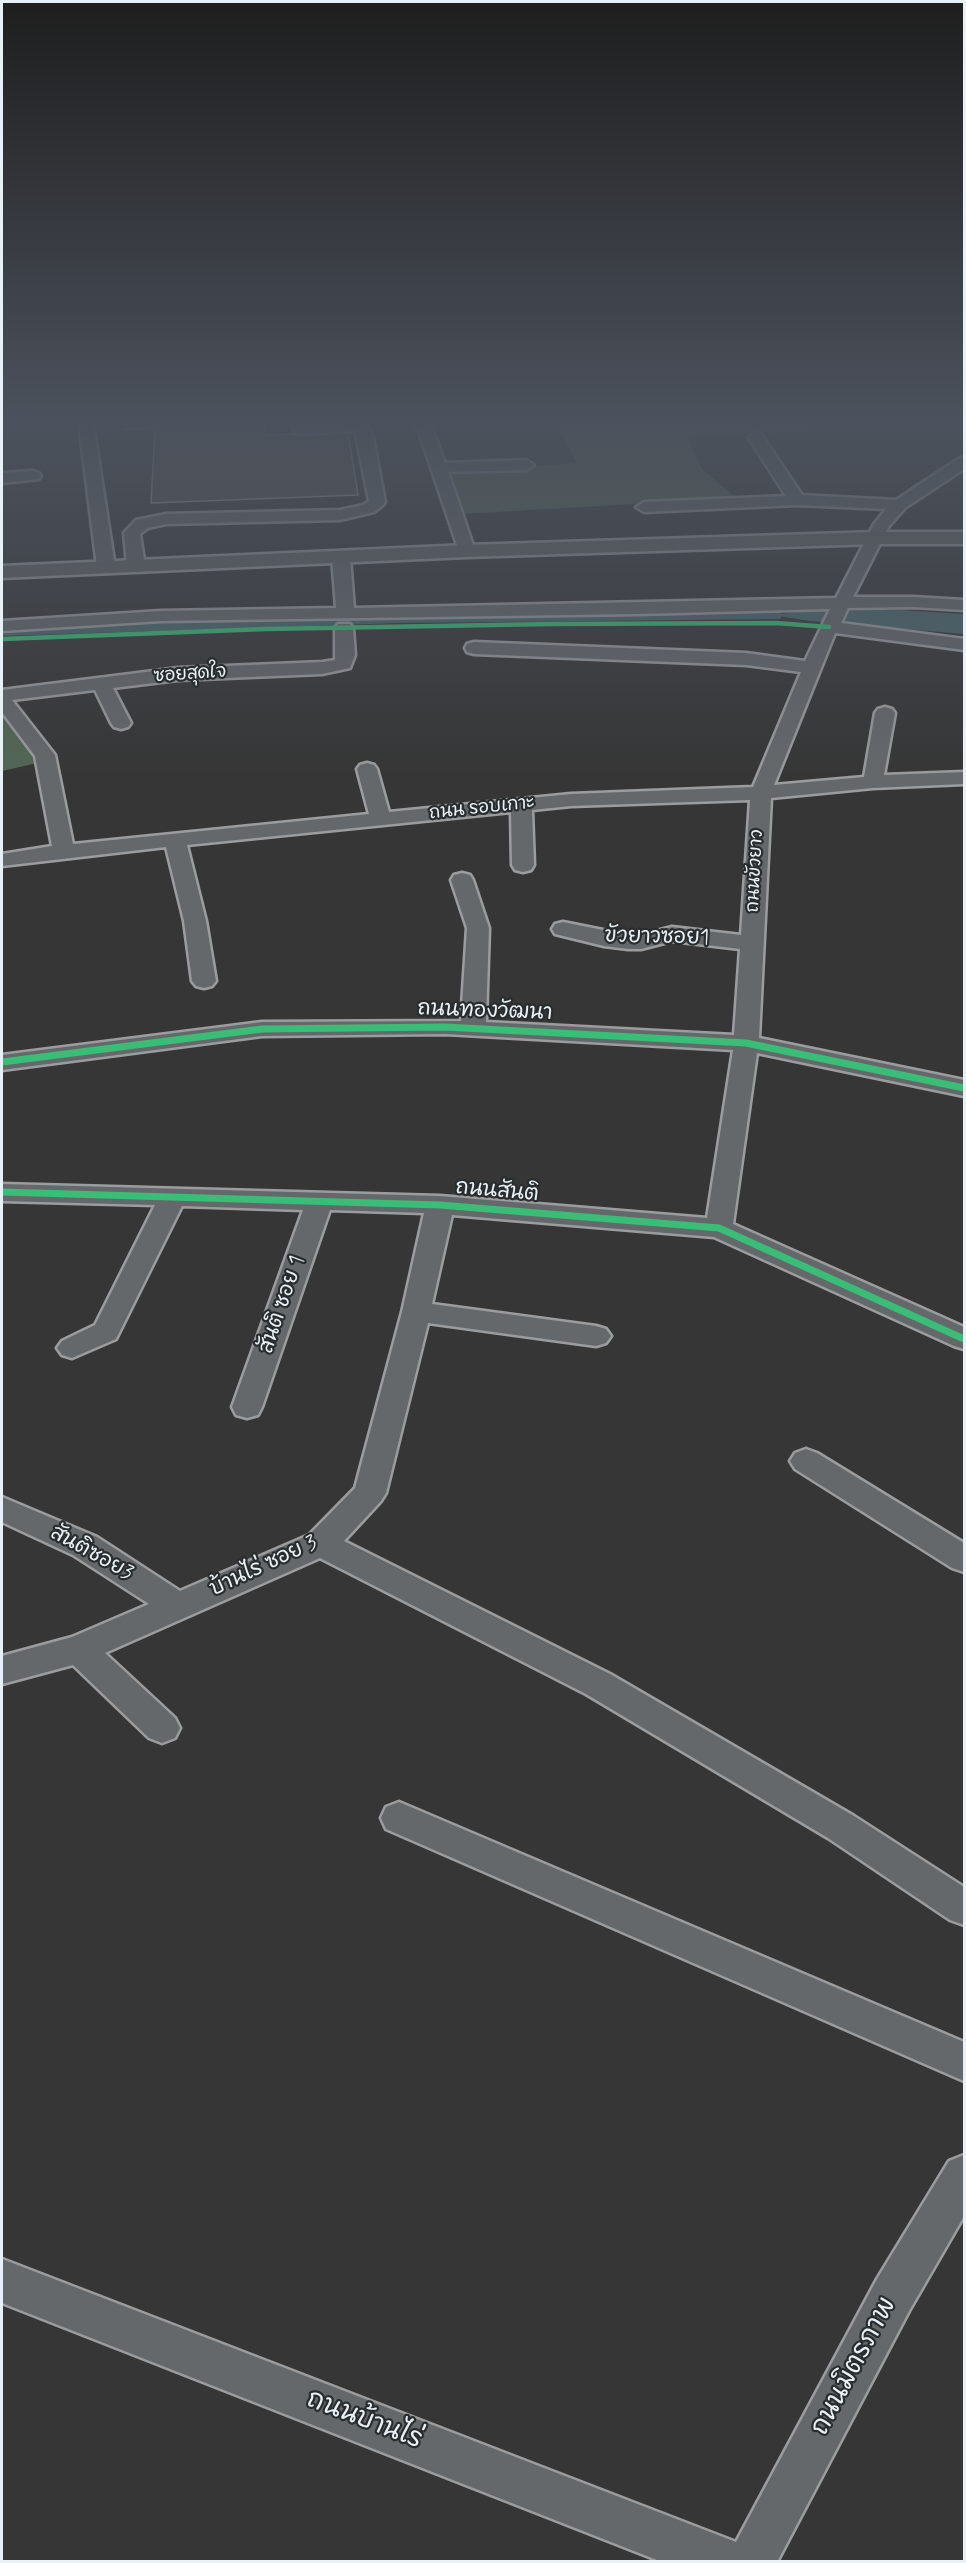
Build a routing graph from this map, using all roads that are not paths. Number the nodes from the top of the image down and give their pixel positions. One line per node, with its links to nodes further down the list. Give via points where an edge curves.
1 (103, 543): 9 (street)
2 (133, 543): 8 (street)
3 (464, 543): 6 (street)
4 (731, 543): 6 (main road)
5 (873, 543): 11 (street, ถนนขัวยาว)
6 (467, 551): 7 (main road)
7 (341, 557): 8 (main road); 13 (street)
8 (136, 566): 9 (main road)
9 (106, 567): 10 (main road)
10 (2, 572)
11 (840, 603): 12 (street); 13 (street); 15 (street, ถนนขัวยาว)
12 (964, 605)
13 (345, 621): 14 (street, via 161,616); 19 (street, ซอยสุดใจ, via 343,664 178,674)
14 (2, 626)
15 (829, 627): 16 (street); 18 (street, ถนนขัวยาว)
16 (964, 645)
17 (474, 648): 18 (street, via 746,659)
18 (813, 668): 26 (street, ถนนขัวยาว)
19 (100, 684): 20 (street, ซอยสุดใจ); 22 (street)
20 (2, 698): 30 (street, via 45,755)
21 (885, 712): 25 (street)
22 (121, 723)
23 (367, 769): 28 (street)
24 (964, 778): 25 (street, ถนน รอบเกาะ)
25 (873, 782): 26 (street, ถนน รอบเกาะ)
26 (761, 793): 27 (street, ถนน รอบเกาะ); 35 (street, ถนนขัวยาว)
27 (522, 805): 28 (street, ถนน รอบเกาะ); 32 (street)
28 (381, 820): 29 (street, ถนน รอบเกาะ)
29 (175, 840): 30 (street, ถนน รอบเกาะ); 36 (street, via 195,921)
30 (64, 851): 31 (street, ถนน รอบเกาะ)
31 (2, 860)
32 (523, 865)
33 (462, 880): 37 (street, via 478,928)
34 (563, 928): 35 (street, ขัวยาวซอย1, via 628,942 672,934)
35 (752, 943): 38 (street, ถนนขัวยาว)
36 (204, 981)
37 (473, 1028): 38 (street, ถนนทองวัฒนา); 39 (street, ถนนทองวัฒนา, via 262,1029)
38 (746, 1043): 40 (street, ถนนทองวัฒนา); 45 (street, ถนนขัวยาว)
39 (2, 1062)
40 (964, 1089)
41 (2, 1192): 42 (street, ถนนสันติ)
42 (173, 1196): 43 (street, ถนนสันติ); 49 (street, via 106,1332)
43 (318, 1202): 44 (street, ถนนสันติ); 50 (street, สันติ ซอย 1)
44 (440, 1205): 45 (street, ถนนสันติ); 46 (street, บ้านไร่ ซอย 3)
45 (719, 1228): 48 (street, ถนนสันติ)
46 (416, 1312): 47 (street); 53 (street, บ้านไร่ ซอย 3, via 369,1493)
47 (596, 1336)
48 (964, 1339)
49 (72, 1348)
50 (247, 1407)
51 (806, 1461): 54 (street)
52 (2, 1509): 55 (street, สันติซอย3, via 84,1546)
53 (321, 1544): 55 (street, บ้านไร่ ซอย 3); 60 (street, via 598,1684 841,1827)
54 (964, 1559)
55 (178, 1606): 56 (street, บ้านไร่ ซอย 3)
56 (79, 1649): 57 (street, บ้านไร่ ซอย 3); 58 (street)
57 (2, 1670)
58 (162, 1728)
59 (399, 1818): 61 (street)
60 (964, 1908)
61 (964, 2062)
62 (964, 2176): 65 (street, ถนนมิตรภาพ, via 893,2295)
63 (2, 2281): 64 (street, ถนนบ้านไร่)
64 (726, 2562)
65 (751, 2562)

